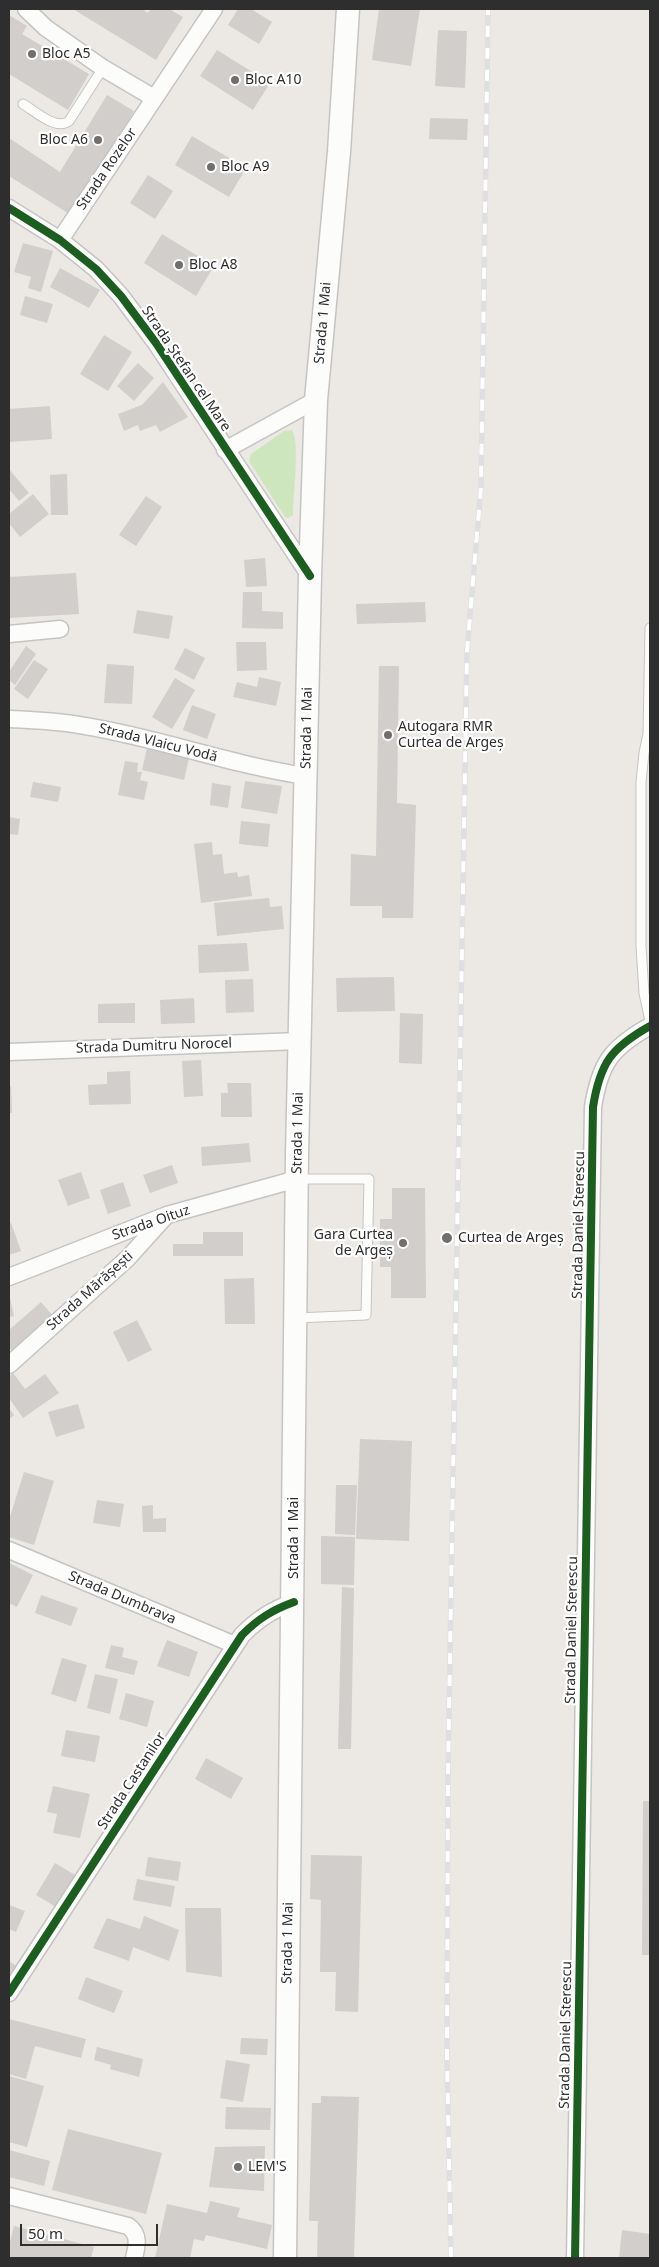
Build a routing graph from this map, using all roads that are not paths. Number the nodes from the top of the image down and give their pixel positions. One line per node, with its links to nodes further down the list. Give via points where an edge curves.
1 (26, 9): 4 (street, via 46,28)
2 (214, 9): 5 (street, Strada Rozelor)
3 (348, 9): 9 (main road, Strada 1 Mai, via 339,152)
4 (103, 68): 5 (street); 6 (lane, via 65,125 57,125)
5 (154, 98): 8 (street, Strada Rozelor)
6 (23, 104)
7 (9, 208): 8 (street, Strada Ștefan cel Mare)
8 (60, 240): 10 (street, Strada Ștefan cel Mare, via 96,269 122,296)
9 (316, 400): 10 (street); 11 (main road, Strada 1 Mai)
10 (225, 450): 11 (street, Strada Ștefan cel Mare)
11 (310, 576): 16 (main road, Strada 1 Mai)
12 (650, 628): 17 (lane, via 648,734 640,782 640,946)
13 (60, 629): 14 (street)
14 (9, 634)
15 (9, 720): 16 (street, Strada Vlaicu Vodă, via 52,721 101,729 264,770)
16 (306, 776): 19 (main road, Strada 1 Mai)
17 (650, 1021)
18 (650, 1026): 35 (street, Strada Daniel Sterescu, via 628,1039 610,1056 597,1081 593,1107)
19 (300, 1041): 20 (street, Strada Dumitru Norocel); 21 (main road, Strada 1 Mai)
20 (9, 1052)
21 (297, 1179): 22 (street, Strada Oituz); 26 (main road, Strada 1 Mai); 26 (lane, via 369,1179 366,1315)
22 (167, 1214): 23 (street, Strada Oituz); 24 (street, Strada Mărășești)
23 (110, 1237): 24 (street); 25 (street, Strada Oituz)
24 (128, 1258): 27 (street, Strada Mărășești)
25 (9, 1277)
26 (296, 1318): 29 (main road, Strada 1 Mai)
27 (9, 1364)
28 (9, 1550): 30 (street, Strada Dumbrava)
29 (294, 1602): 30 (street, Strada Castanilor, via 258,1619); 34 (main road, Strada 1 Mai)
30 (235, 1645): 31 (street, Strada Castanilor)
31 (9, 1993)
32 (9, 2196): 33 (street, via 128,2226 136,2237)
33 (134, 2258)
34 (285, 2258)
35 (574, 2258)

